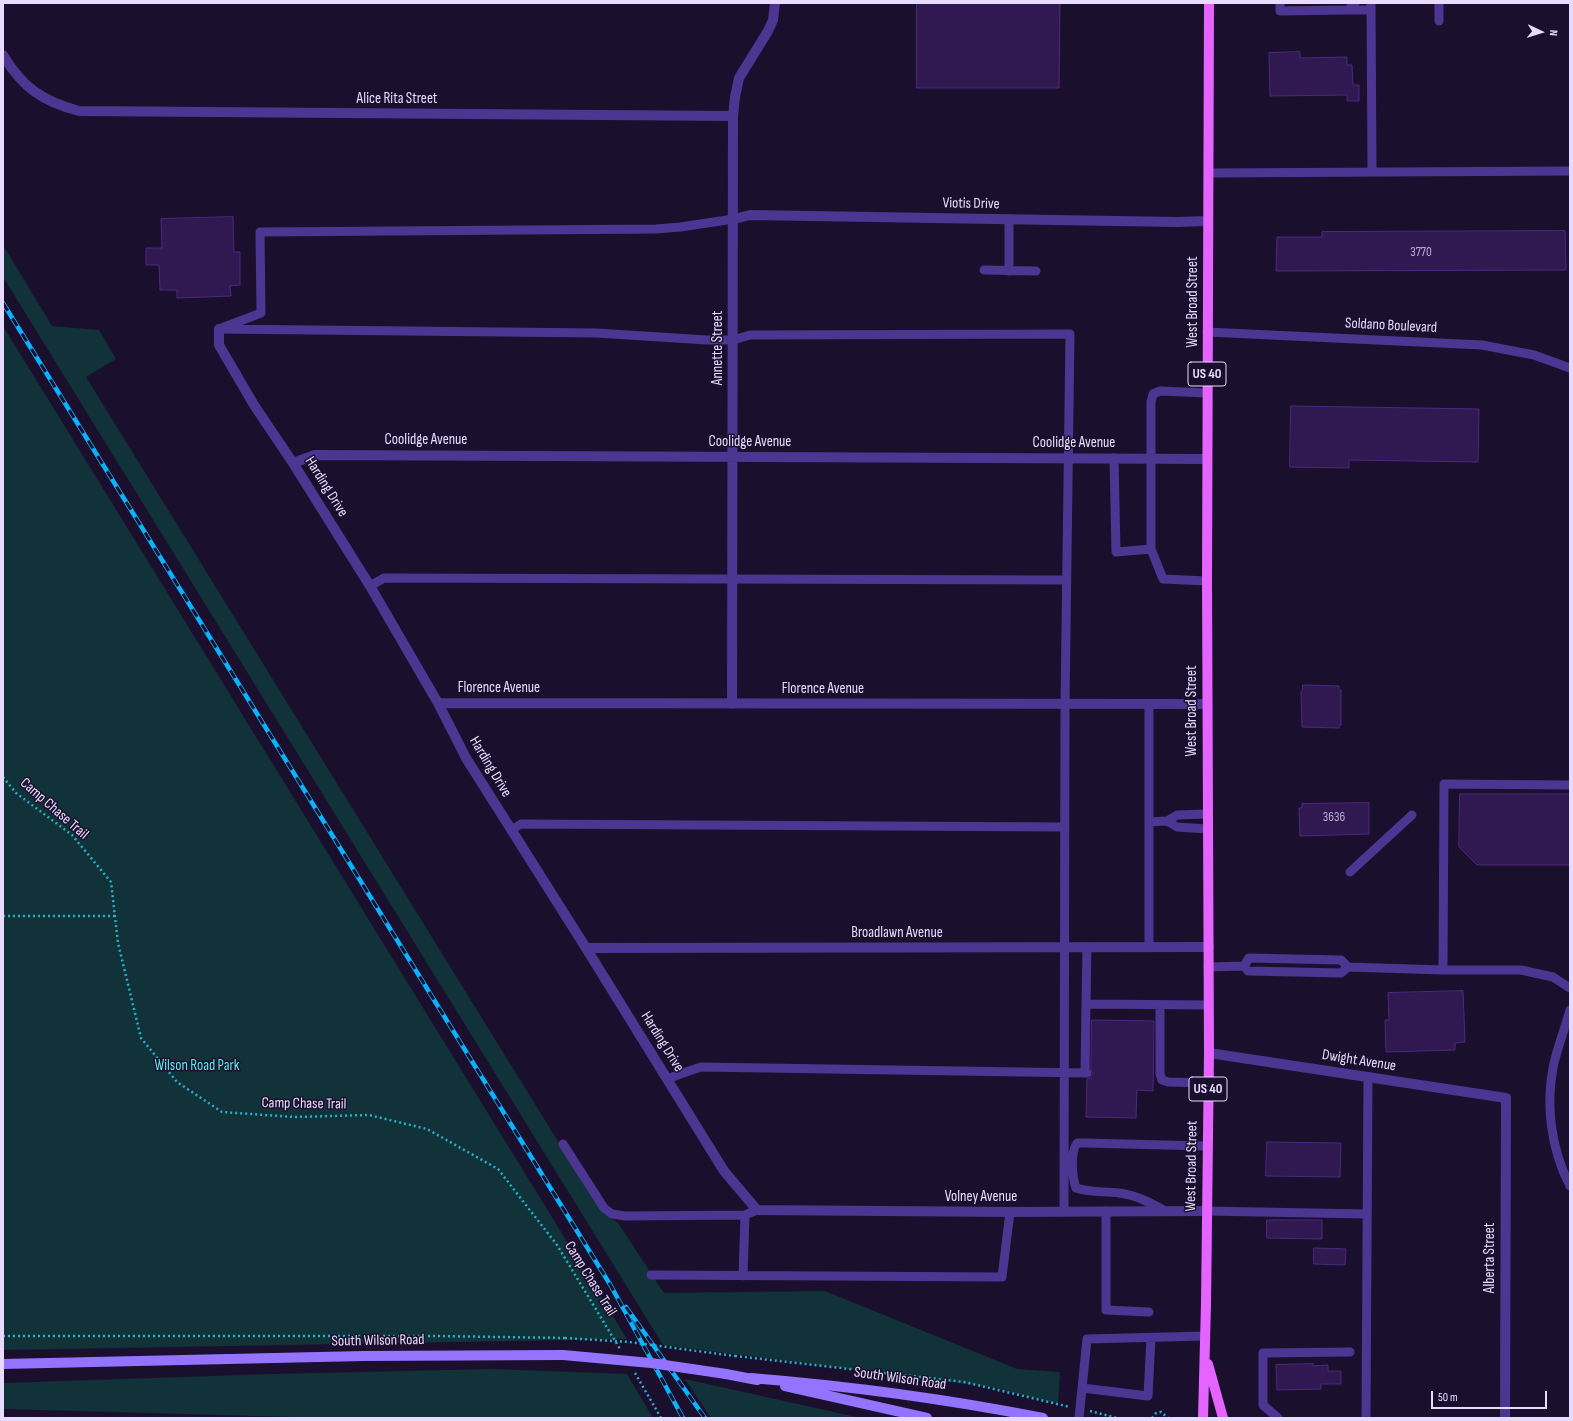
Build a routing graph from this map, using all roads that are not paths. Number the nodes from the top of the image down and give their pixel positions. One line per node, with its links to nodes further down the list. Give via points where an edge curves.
1 (775, 3): 10 (street, Annette Street, via 773,20 768,31 739,78)
2 (1209, 3): 13 (main road, West Broad Street / US 40)
3 (1355, 3): 7 (lane)
4 (1439, 3): 8 (lane)
5 (1280, 7): 7 (lane)
6 (1371, 7): 7 (lane); 12 (lane)
7 (1348, 10)
8 (1439, 21)
9 (3, 54): 10 (street, Alice Rita Street, via 29,88 43,98 79,111)
10 (733, 116): 14 (street, Annette Street)
11 (1570, 171): 12 (lane)
12 (1372, 172): 13 (lane)
13 (1209, 173): 16 (main road, West Broad Street / US 40)
14 (734, 219): 15 (street, Viotis Drive, via 750,215); 20 (lane, via 656,229 260,232 261,313); 22 (street, Annette Street)
15 (1009, 219): 16 (street, Viotis Drive); 18 (lane)
16 (1208, 221): 21 (main road, West Broad Street / US 40)
17 (984, 270): 18 (lane)
18 (1009, 271): 19 (lane)
19 (1036, 271)
20 (219, 329): 22 (lane, via 596,333); 30 (street, Harding Drive, via 219,345 254,405)
21 (1207, 332): 23 (lane, Soldano Boulevard, via 1482,345 1534,355); 24 (main road, West Broad Street / US 40)
22 (733, 340): 25 (street, Annette Street); 26 (lane, via 750,335 1070,334)
23 (1570, 368)
24 (1207, 393): 28 (lane, via 1160,391 1153,394); 29 (main road, West Broad Street / US 40)
25 (732, 457): 26 (street, Coolidge Avenue); 30 (street, Coolidge Avenue, via 315,455); 32 (street, Annette Street)
26 (1068, 458): 27 (street, Coolidge Avenue); 33 (lane)
27 (1114, 458): 28 (street, Coolidge Avenue); 31 (lane, via 1116,552)
28 (1151, 459): 29 (street, Coolidge Avenue); 31 (lane)
29 (1207, 459): 34 (main road, West Broad Street / US 40)
30 (293, 463): 35 (street, Harding Drive)
31 (1151, 549): 34 (lane, via 1163,579)
32 (732, 579): 33 (lane); 35 (lane, via 384,578); 37 (street, Annette Street)
33 (1066, 580): 38 (lane)
34 (1207, 581): 40 (main road, West Broad Street / US 40)
35 (370, 586): 36 (street, Harding Drive)
36 (438, 702): 37 (street, Florence Avenue); 48 (street, Harding Drive, via 466,758)
37 (732, 704): 38 (street, Florence Avenue)
38 (1065, 704): 39 (street, Florence Avenue); 46 (lane)
39 (1149, 704): 40 (street, Florence Avenue); 45 (lane)
40 (1207, 704): 42 (main road, West Broad Street / US 40)
41 (1570, 785): 58 (lane, via 1444,784)
42 (1207, 814): 44 (lane, via 1177,815); 47 (main road, West Broad Street / US 40)
43 (1412, 815): 49 (lane)
44 (1167, 821): 45 (lane); 47 (lane, via 1176,827)
45 (1149, 822): 52 (lane)
46 (1066, 827): 48 (lane, via 521,824); 50 (lane)
47 (1207, 829): 53 (main road, West Broad Street / US 40)
48 (511, 830): 54 (street, Harding Drive)
49 (1350, 872)
50 (1066, 947): 51 (street, Broadlawn Avenue); 54 (street, Broadlawn Avenue); 65 (lane)
51 (1087, 947): 52 (street, Broadlawn Avenue); 60 (lane)
52 (1149, 947): 53 (street, Broadlawn Avenue)
53 (1209, 947): 55 (main road, West Broad Street / US 40)
54 (586, 948): 67 (street, Harding Drive)
55 (1208, 966): 56 (lane); 62 (main road, West Broad Street / US 40)
56 (1244, 966): 57 (lane, via 1248,971 1341,973); 57 (lane, via 1249,958 1341,960)
57 (1348, 967): 58 (lane)
58 (1443, 970): 59 (lane, via 1521,970 1553,977)
59 (1570, 988)
60 (1086, 1004): 61 (lane); 65 (lane, via 1086,1073)
61 (1160, 1005): 62 (lane); 68 (lane, via 1157,1074 1168,1082)
62 (1208, 1005): 64 (main road, West Broad Street / US 40)
63 (1570, 1010): 72 (lane, via 1554,1064 1550,1113 1553,1140)
64 (1209, 1053): 66 (street, Dwight Avenue); 68 (main road, West Broad Street / US 40)
65 (1065, 1072): 67 (lane, via 701,1068); 74 (lane)
66 (1368, 1077): 69 (street, Dwight Avenue); 79 (lane)
67 (667, 1079): 73 (street, Harding Drive, via 724,1171)
68 (1208, 1083): 71 (main road, West Broad Street / US 40)
69 (1506, 1098): 98 (street, Alberta Street)
70 (564, 1144): 80 (lane, via 604,1208 612,1214)
71 (1207, 1146): 76 (lane, via 1077,1143 1074,1148 1073,1180 1076,1188 1084,1191 1120,1193 1141,1199); 77 (main road, West Broad Street / US 40)
72 (1570, 1186)
73 (757, 1210): 78 (street, Volney Avenue); 80 (lane)
74 (1064, 1211): 75 (street, Volney Avenue); 78 (street, Volney Avenue)
75 (1106, 1211): 76 (street, Volney Avenue); 83 (lane, via 1106,1310)
76 (1165, 1211): 77 (street, Volney Avenue)
77 (1206, 1211): 79 (lane); 84 (main road, West Broad Street / US 40)
78 (1010, 1212): 82 (lane, via 1002,1277)
79 (1367, 1214): 97 (lane)
80 (745, 1215): 82 (lane)
81 (651, 1275): 82 (lane)
82 (743, 1276)
83 (1149, 1312)
84 (1205, 1336): 85 (lane); 87 (main road, West Broad Street / US 40)
85 (1151, 1338): 90 (lane, via 1087,1339); 90 (lane, via 1148,1396)
86 (1350, 1352): 96 (lane, via 1263,1353 1263,1405)
87 (1205, 1354): 94 (main road, West Broad Street / US 40); 95 (main road)
88 (3, 1364): 89 (main road, South Wilson Road, bridge, via 364,1356 563,1355 651,1363)
89 (751, 1378): 92 (main road, South Wilson Road); 93 (main road, South Wilson Road, via 834,1385)
90 (1082, 1388): 91 (lane)
91 (1080, 1414)
92 (927, 1418)
93 (1043, 1418)
94 (1203, 1418)
95 (1223, 1418)
96 (1278, 1418)
97 (1366, 1418)
98 (1505, 1418)

